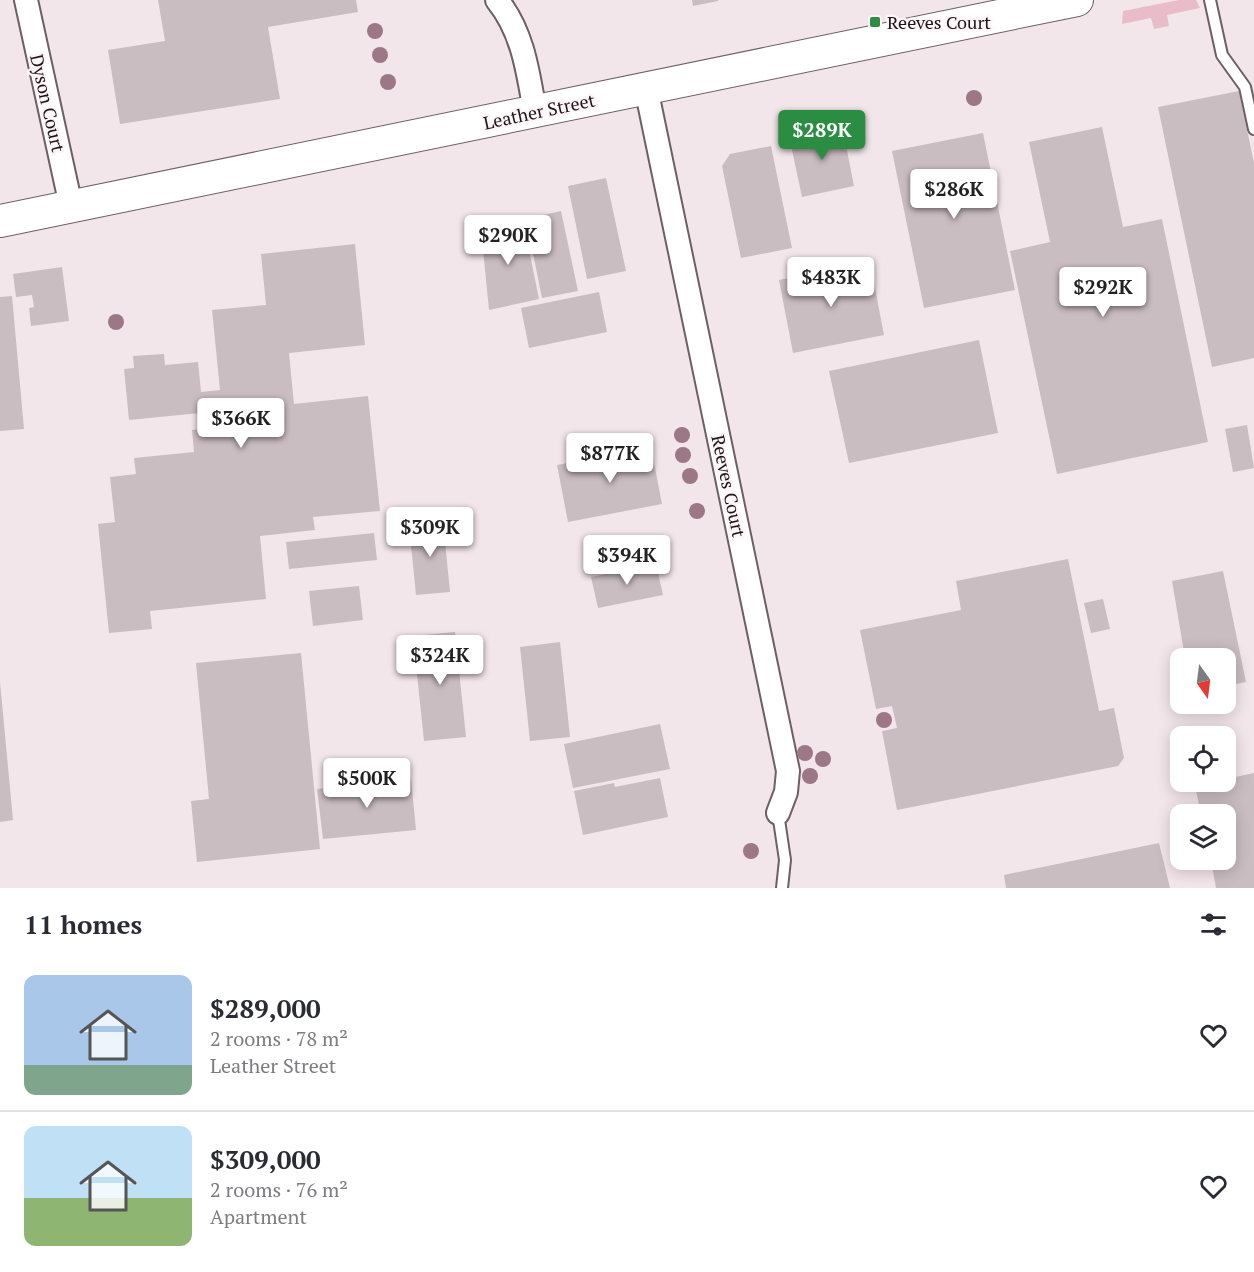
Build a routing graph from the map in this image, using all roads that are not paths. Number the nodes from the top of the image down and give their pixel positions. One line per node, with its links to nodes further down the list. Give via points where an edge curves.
1 (26, 0): 8 (street, Dyson Court)
2 (497, 0): 6 (street, via 508,14 524,50)
3 (1077, 0): 5 (street, Leather Street)
4 (1210, 0): 7 (lane, via 1222,55 1245,87)
5 (646, 88): 6 (street, Leather Street); 10 (street, Reeves Court, via 788,771)
6 (536, 112): 8 (street, Leather Street)
7 (1254, 129)
8 (71, 206): 9 (street, Leather Street)
9 (0, 221)
10 (778, 813): 11 (lane, via 785,860)
11 (782, 888)

